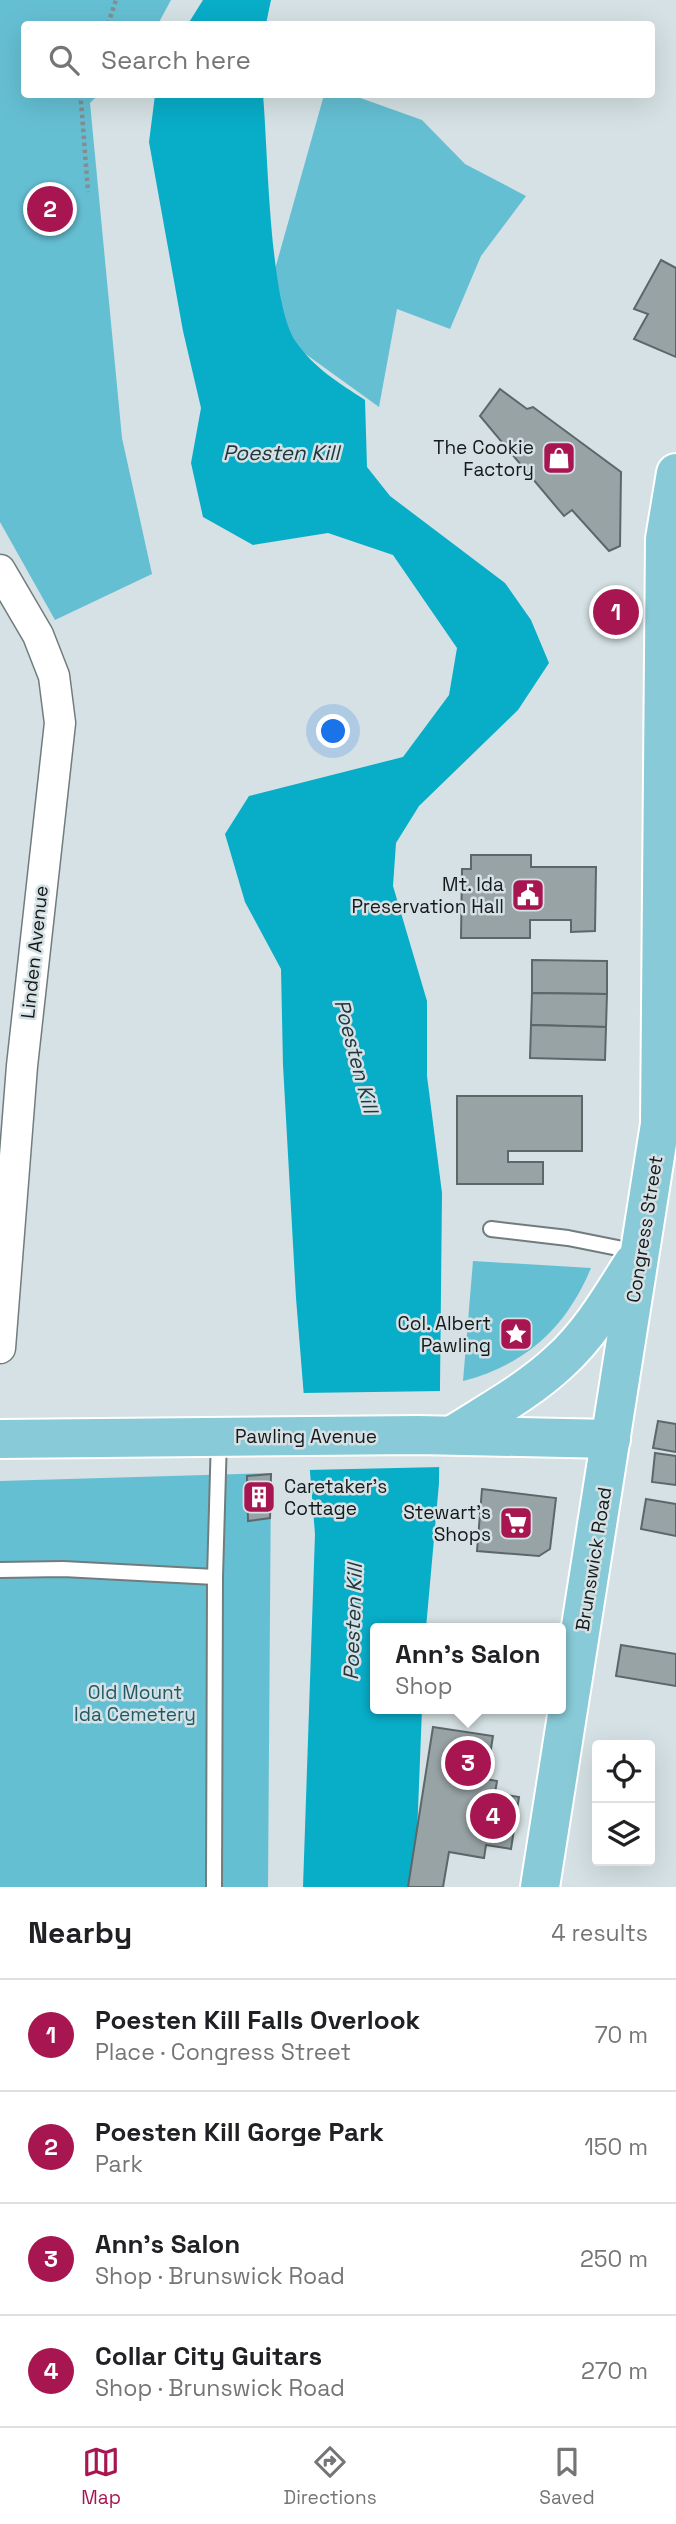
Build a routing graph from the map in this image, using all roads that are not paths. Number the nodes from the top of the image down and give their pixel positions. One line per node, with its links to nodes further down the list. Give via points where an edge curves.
1 (676, 473): 5 (main road, Congress Street, via 665,539 660,1124)
2 (0, 570): 3 (street, Linden Avenue, via 38,635 54,676 60,723)
3 (11, 1066): 6 (street, Linden Avenue)
4 (491, 1229): 5 (lane)
5 (640, 1252): 7 (main road, via 596,1322 560,1362); 10 (main road, Congress Street)
6 (0, 1348)
7 (453, 1435): 8 (main road, Pawling Avenue); 10 (main road, Pawling Avenue)
8 (219, 1437): 9 (main road, Pawling Avenue); 12 (lane)
9 (0, 1439)
10 (611, 1439): 14 (main road, Brunswick Road)
11 (0, 1570): 12 (lane)
12 (215, 1577): 13 (lane)
13 (214, 1887)
14 (540, 1887)

